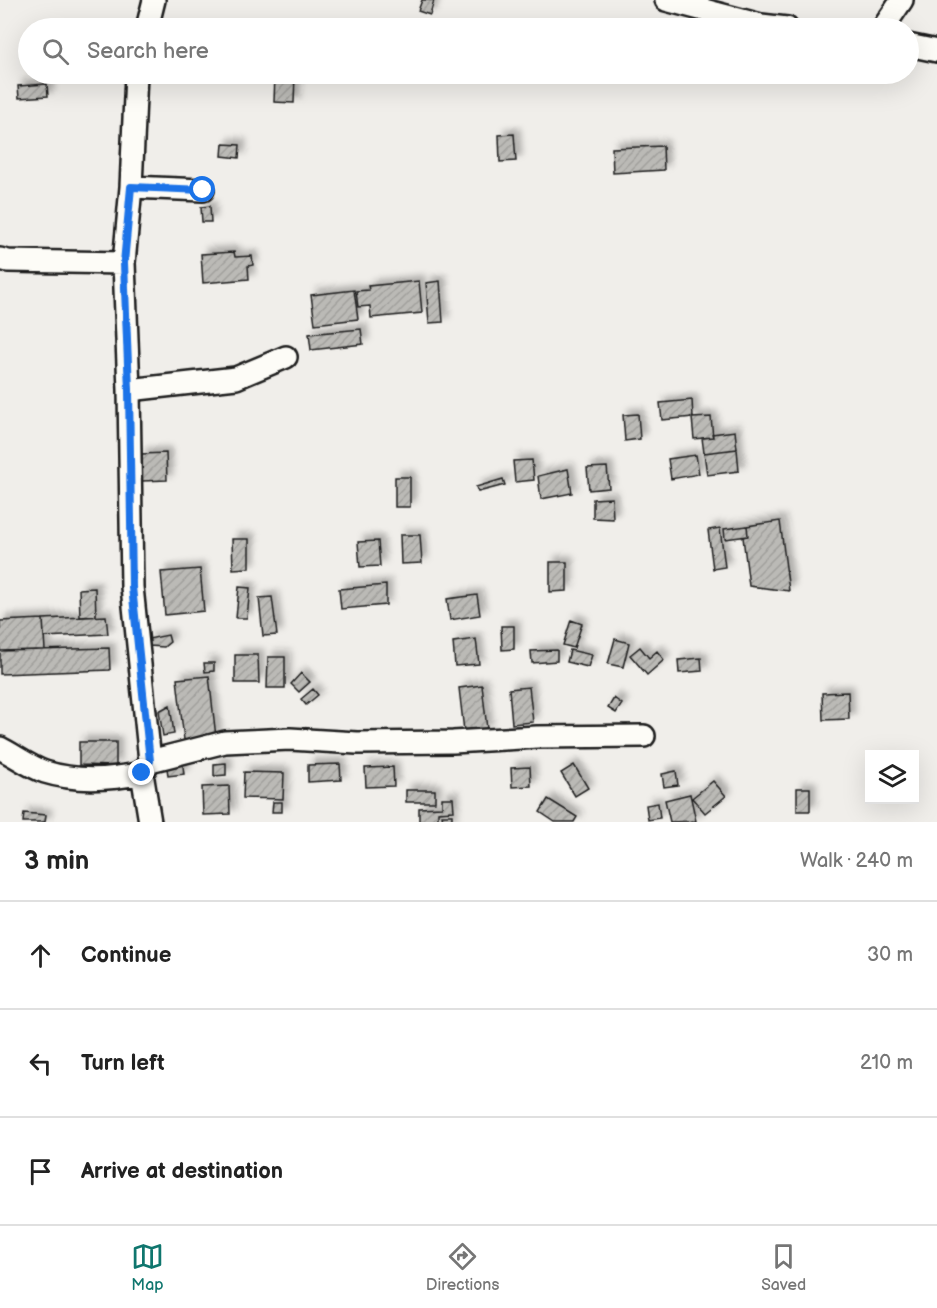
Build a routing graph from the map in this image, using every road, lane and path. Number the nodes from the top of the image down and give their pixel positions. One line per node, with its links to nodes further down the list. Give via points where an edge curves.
1 (154, 0): 4 (street)
2 (666, 0): 5 (street)
3 (902, 0): 6 (street)
4 (150, 18)
5 (734, 18)
6 (890, 18)
7 (919, 47): 8 (street)
8 (937, 51)
9 (136, 84): 10 (street)
10 (131, 187): 11 (street); 13 (street)
11 (203, 190)
12 (0, 259): 13 (street)
13 (124, 263): 15 (street)
14 (285, 357): 15 (street, via 236,378)
15 (129, 390): 18 (street, via 132,587)
16 (644, 736): 18 (street, via 453,742 225,742)
17 (0, 747): 18 (street, via 43,771 70,778 112,779)
18 (146, 767): 19 (street)
19 (150, 822)

